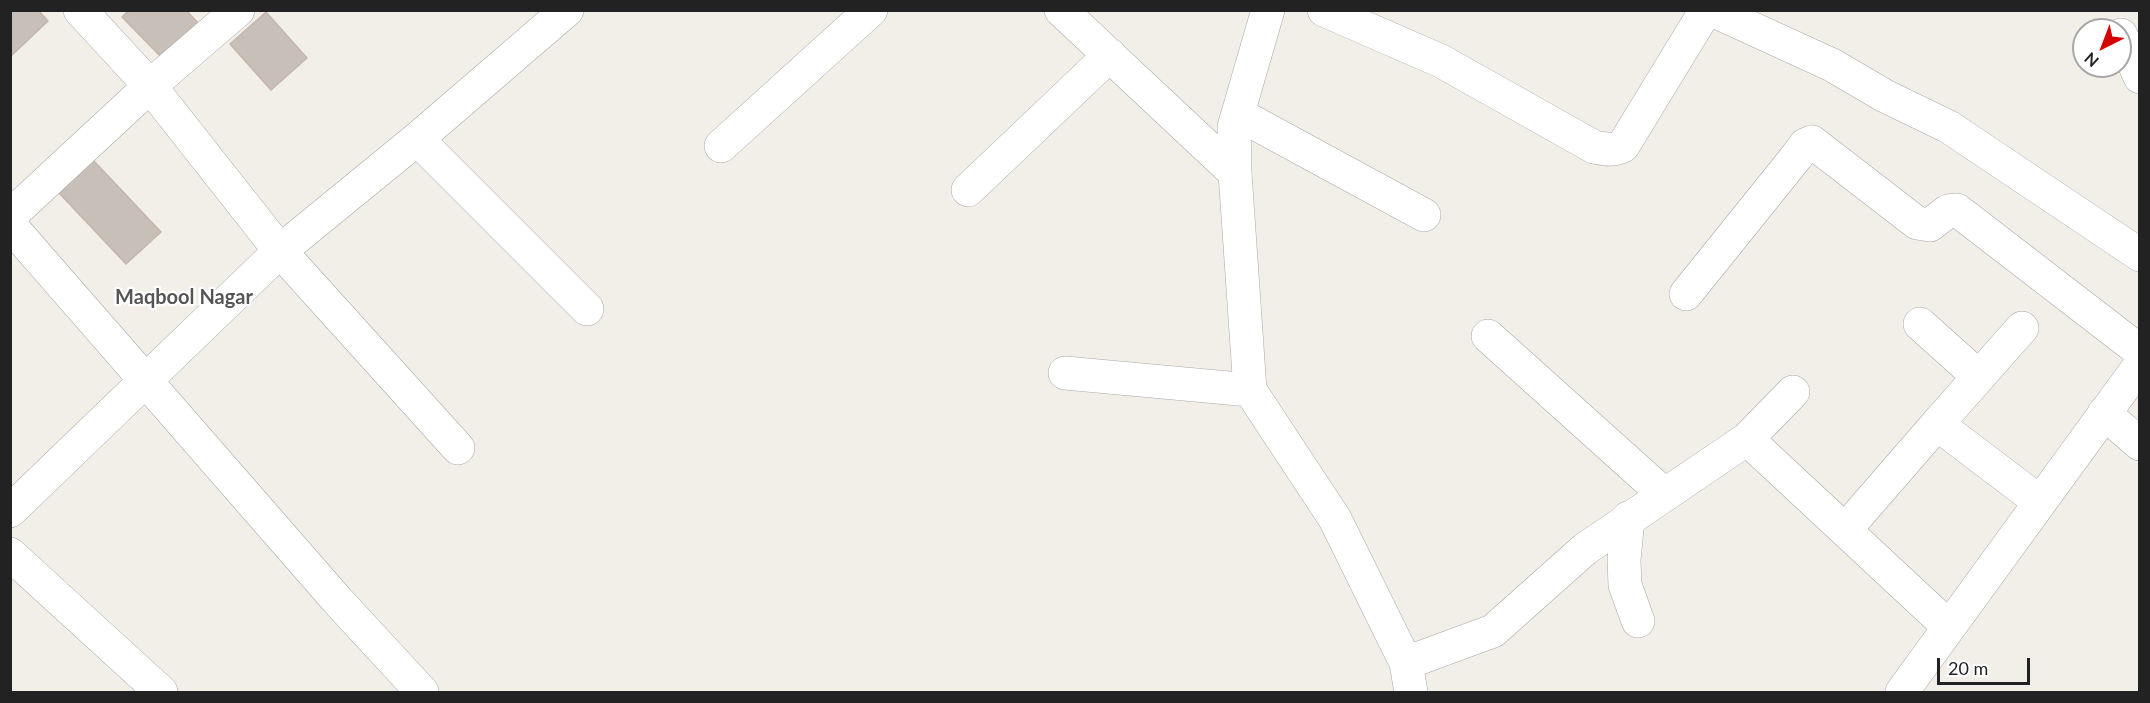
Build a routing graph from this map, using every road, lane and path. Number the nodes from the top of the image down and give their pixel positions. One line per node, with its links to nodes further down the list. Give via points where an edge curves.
1 (80, 10): 13 (street)
2 (238, 10): 13 (street)
3 (567, 10): 15 (street)
4 (871, 10): 16 (street)
5 (1268, 10): 14 (street)
6 (1324, 10): 7 (street, via 1441,61 1594,147 1616,149 1623,146)
7 (1706, 10)
8 (1712, 10): 23 (street, via 1832,65 1949,127)
9 (1064, 11): 10 (street)
10 (1110, 55): 17 (street); 18 (street)
11 (2132, 61): 12 (street)
12 (2139, 77)
13 (150, 86): 20 (street); 22 (street)
14 (1238, 114): 17 (street, via 1234,127); 19 (street)
15 (417, 139): 22 (street); 25 (street)
16 (721, 146)
17 (1235, 173): 34 (street)
18 (968, 190)
19 (1424, 215)
20 (10, 216)
21 (10, 225): 33 (street)
22 (280, 250): 33 (street); 40 (street)
23 (2139, 255)
24 (1686, 294): 29 (street, via 1805,145 1812,142 1917,223 1930,225 1948,211 1957,210)
25 (587, 309)
26 (1920, 324): 32 (street)
27 (2022, 328): 32 (street)
28 (1488, 336): 41 (street)
29 (2139, 351)
30 (2139, 365): 36 (street)
31 (1065, 373): 34 (street)
32 (1979, 377): 37 (street)
33 (145, 379): 43 (street); 51 (street)
34 (1251, 390): 49 (street, via 1335,519)
35 (1793, 392): 38 (street)
36 (2104, 413): 39 (street); 42 (street)
37 (1937, 424): 42 (street); 45 (street)
38 (1747, 439): 41 (street); 45 (street)
39 (2139, 444)
40 (459, 448)
41 (1665, 495): 44 (street)
42 (2040, 502): 48 (street)
43 (10, 511)
44 (1628, 518): 47 (street, via 1625,585); 49 (street, via 1585,549 1493,631)
45 (1845, 530): 48 (street)
46 (10, 554): 50 (street)
47 (1638, 621)
48 (1949, 627): 52 (street)
49 (1408, 678)
50 (161, 693)
51 (422, 693)
52 (1902, 693)

